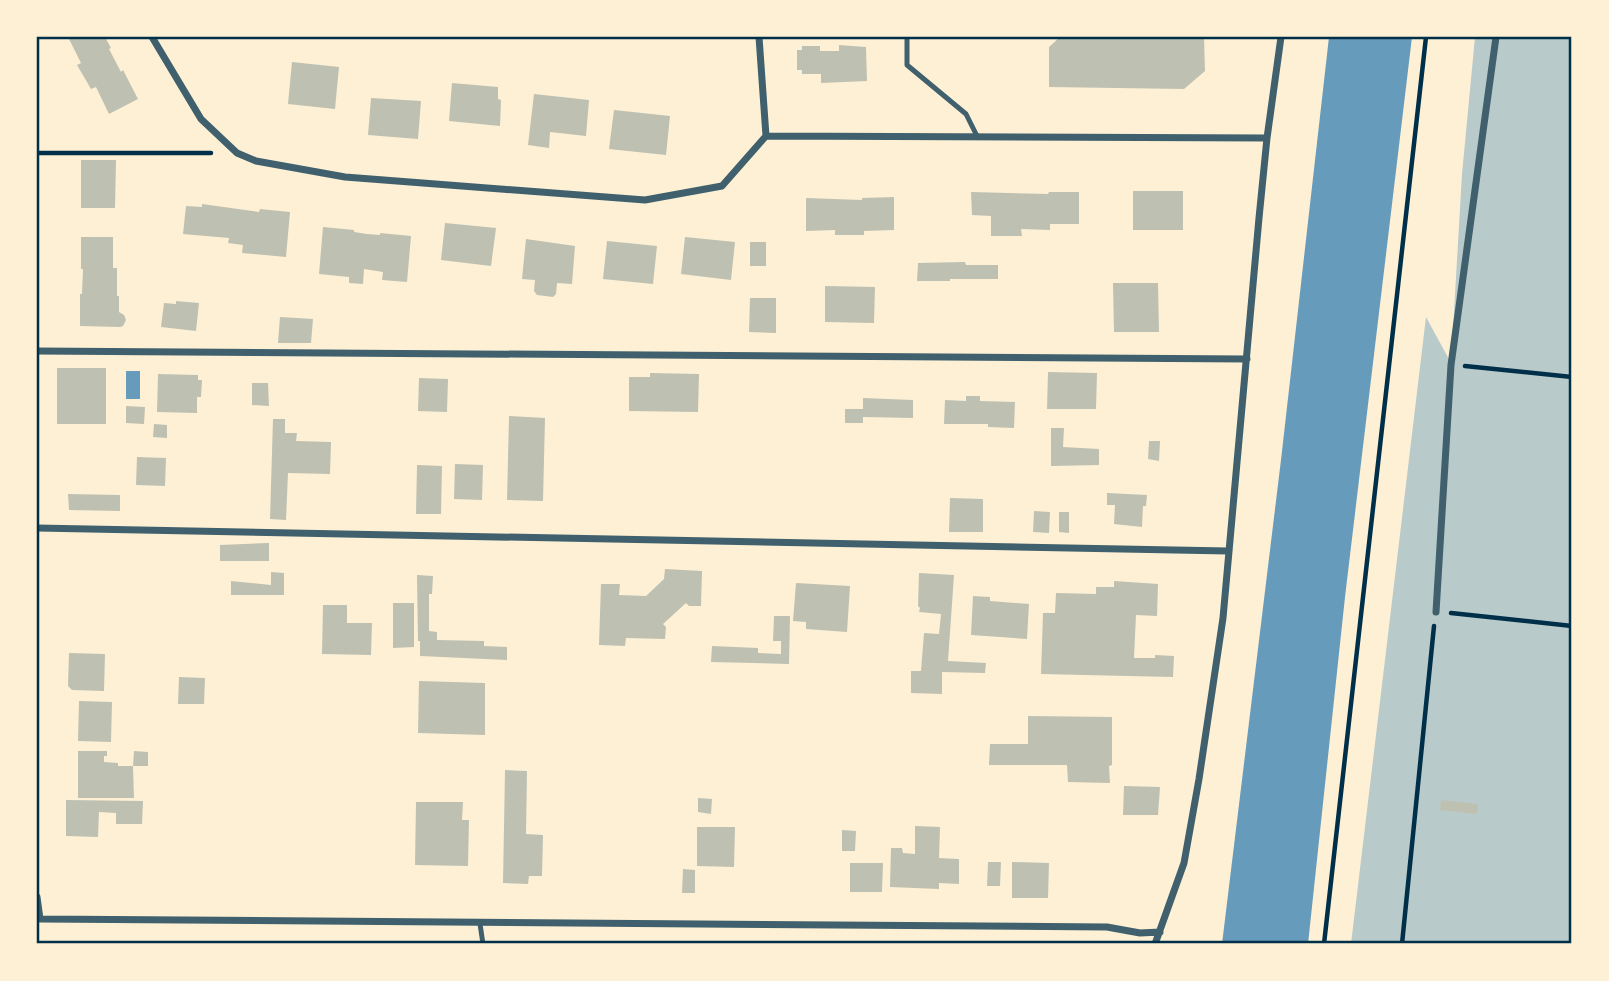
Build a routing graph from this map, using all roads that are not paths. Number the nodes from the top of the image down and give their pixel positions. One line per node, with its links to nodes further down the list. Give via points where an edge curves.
1 (152, 37): 6 (street, via 201,119 237,153 345,177 645,200 722,186)
2 (759, 37): 6 (street)
3 (907, 37): 7 (lane, via 907,65 966,114)
4 (1281, 37): 8 (street)
5 (1496, 37): 13 (street, via 1451,365)
6 (766, 136): 7 (street)
7 (977, 136): 8 (street)
8 (1267, 138): 10 (street)
9 (37, 351): 10 (street)
10 (1247, 359): 12 (street)
11 (37, 528): 12 (street)
12 (1228, 551): 16 (street, via 1223,618 1197,791 1184,863)
13 (1436, 612)
14 (37, 897): 15 (street, via 40,919)
15 (480, 923): 16 (street, via 1107,927); 17 (lane)
16 (1160, 932): 18 (street)
17 (482, 944)
18 (1155, 944)

